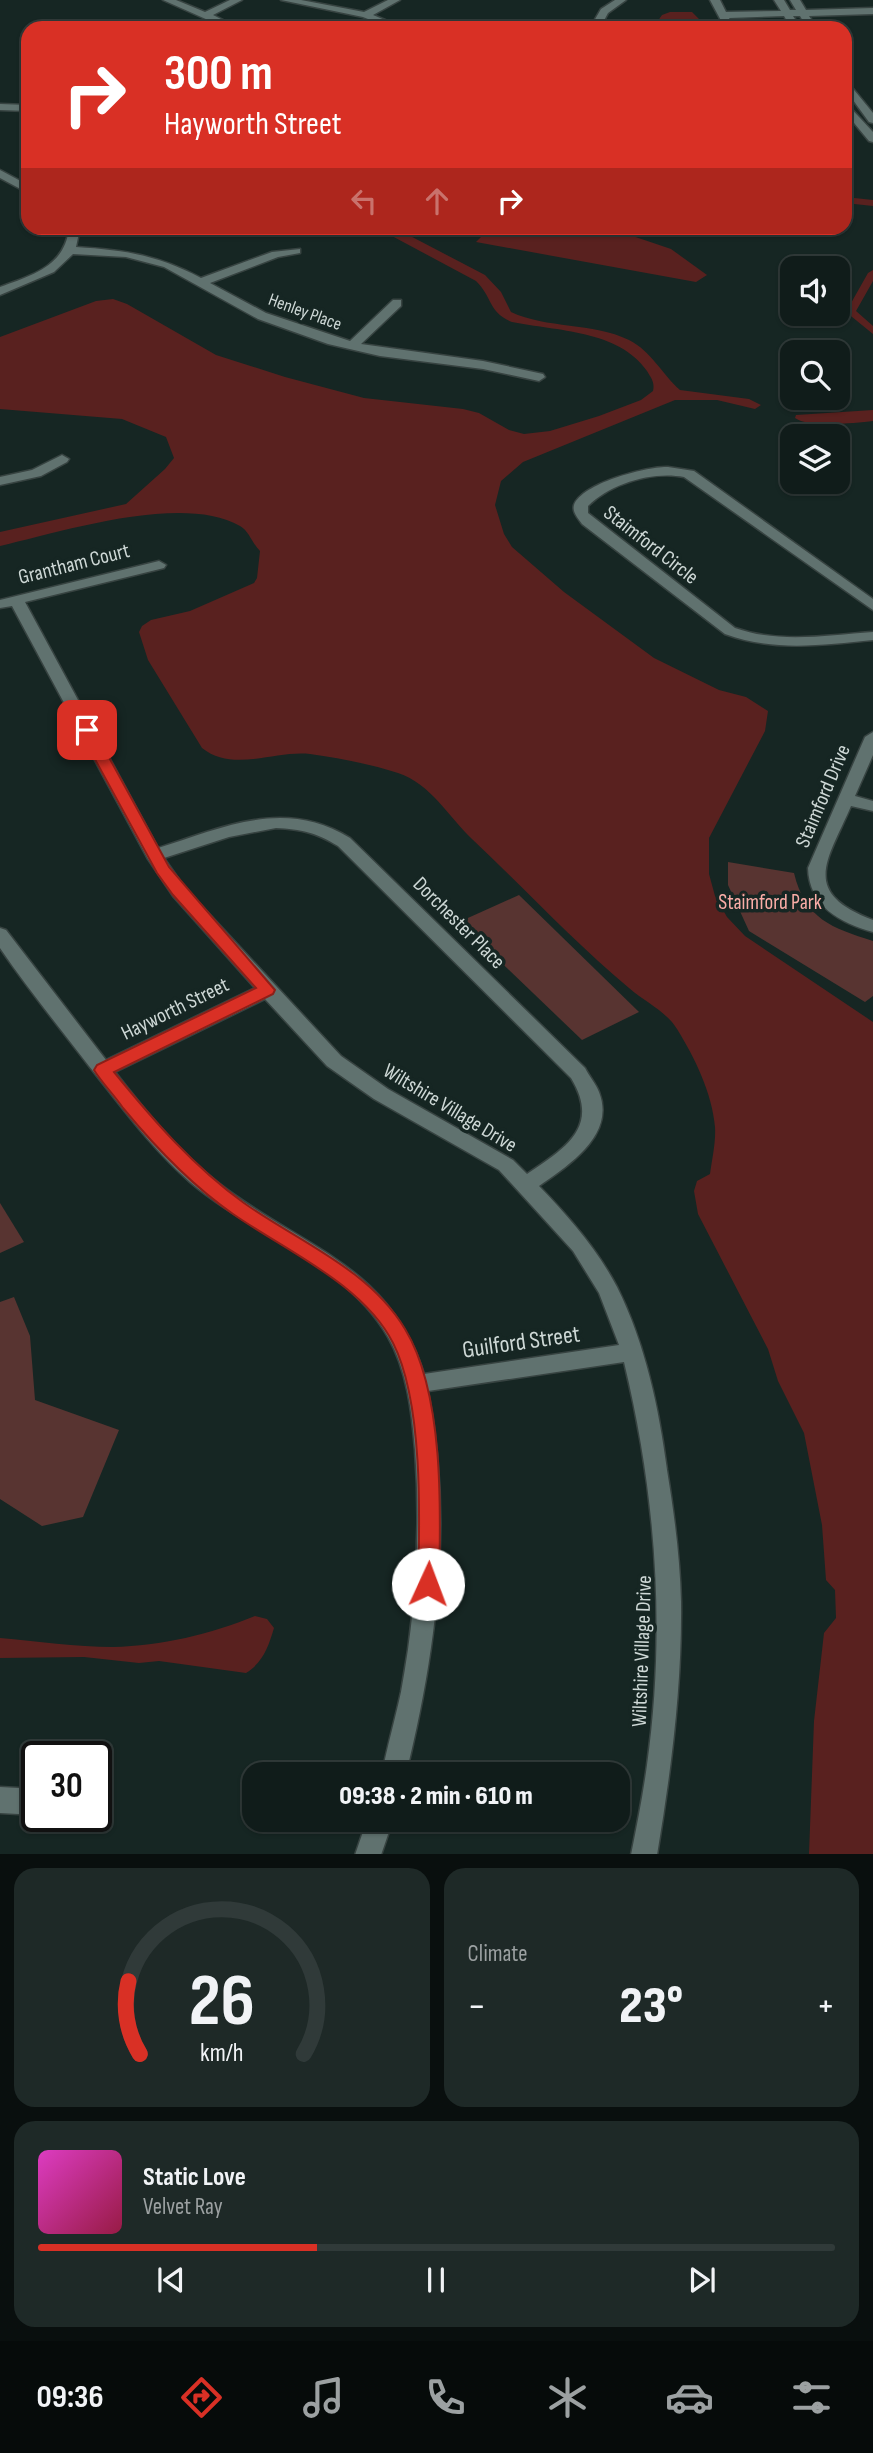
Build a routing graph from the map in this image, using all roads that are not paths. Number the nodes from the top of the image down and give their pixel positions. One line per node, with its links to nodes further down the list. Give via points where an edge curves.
1 (168, 0): 13 (street)
2 (237, 0): 13 (street)
3 (286, 0): 11 (street)
4 (395, 0): 11 (street)
5 (715, 0): 17 (street)
6 (779, 0): 12 (street)
7 (794, 0): 10 (street)
8 (616, 1): 16 (street)
9 (873, 11): 10 (street)
10 (803, 14): 12 (street); 19 (street)
11 (365, 15): 15 (street)
12 (787, 15): 17 (street); 18 (street)
13 (204, 16): 14 (street)
14 (216, 21)
15 (381, 21)
16 (599, 21)
17 (726, 21)
18 (791, 21)
19 (808, 21)
20 (852, 92): 24 (street)
21 (0, 107): 22 (street)
22 (21, 108)
23 (852, 114): 25 (street)
24 (873, 120)
25 (873, 139)
26 (0, 173): 27 (street)
27 (21, 186)
28 (74, 235): 29 (street)
29 (70, 250): 31 (street, Henley Place, via 155,260); 32 (street, via 47,271)
30 (296, 251): 31 (street)
31 (201, 282): 34 (street, Henley Place, via 273,321)
32 (0, 291)
33 (397, 303): 34 (street)
34 (352, 346): 35 (street, Henley Place)
35 (539, 377)
36 (62, 459): 37 (street, via 36,473)
37 (0, 481)
38 (159, 565): 39 (street, Grantham Court)
39 (8, 602): 45 (street, Wiltshire Village Drive)
40 (873, 606): 41 (street, Staimford Circle, via 689,474 653,472 591,494 581,505 587,521 737,634 780,642)
41 (873, 636)
42 (873, 737): 43 (street, Staimford Drive)
43 (846, 799): 44 (street); 46 (street, Staimford Drive, via 816,868 817,883 839,911)
44 (873, 806)
45 (154, 855): 48 (street, Wiltshire Village Drive, via 179,892); 50 (street, Dorchester Place, via 279,821 316,826 344,842 588,1087 594,1112 586,1135 575,1149)
46 (873, 926)
47 (0, 934): 49 (street)
48 (267, 990): 49 (street, Hayworth Street); 50 (street, Wiltshire Village Drive, via 318,1046 361,1082 490,1154)
49 (103, 1070): 52 (street, via 156,1136 211,1188 369,1296 400,1336)
50 (525, 1186): 51 (street, Wiltshire Village Drive, via 555,1215 595,1267)
51 (632, 1352): 52 (street, Guilford Street); 58 (street, Wiltshire Village Drive, via 658,1470 668,1601 660,1764)
52 (417, 1384): 53 (street, via 428,1467 428,1584 421,1651)
53 (397, 1762)
54 (0, 1800): 55 (street)
55 (21, 1801)
56 (376, 1832): 57 (street)
57 (368, 1854)
58 (644, 1854)

